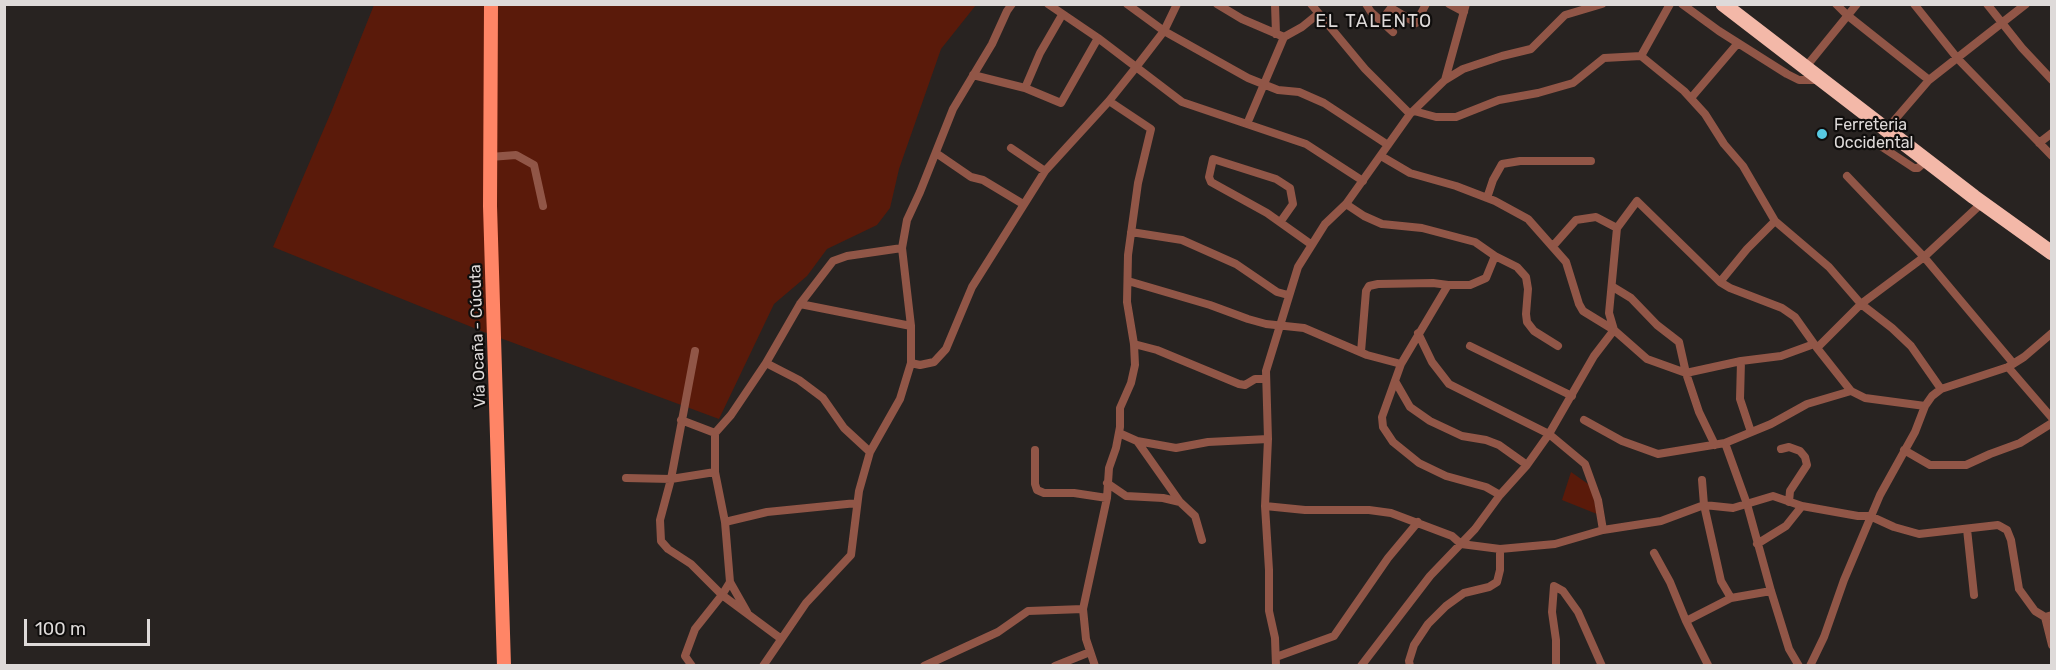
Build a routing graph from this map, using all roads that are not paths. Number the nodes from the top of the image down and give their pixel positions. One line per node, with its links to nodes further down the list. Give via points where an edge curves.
1 (491, 4): 56 (main road, Vía Ocaña - Cúcuta)
2 (1011, 4): 36 (street)
3 (1048, 4): 23 (street)
4 (1126, 4): 27 (street)
5 (1177, 4): 27 (street)
6 (1217, 4): 29 (street)
7 (1275, 4): 29 (street)
8 (1311, 4): 22 (street)
9 (1366, 4): 25 (street)
10 (1426, 4): 25 (street, via 1416,23 1391,8)
11 (1449, 4): 21 (street)
12 (1602, 4): 37 (street, via 1565,15 1531,49 1463,69)
13 (1670, 4): 32 (street)
14 (1682, 4): 31 (street)
15 (1723, 4): 35 (highway)
16 (1836, 4): 24 (street)
17 (1857, 4): 24 (street)
18 (1914, 4): 33 (street)
19 (1987, 4): 26 (street)
20 (2026, 4): 26 (street)
21 (1465, 8): 37 (street)
22 (1318, 14): 29 (street, via 1302,27); 45 (street, via 1365,69)
23 (1062, 15): 30 (street); 42 (street)
24 (1847, 15): 35 (street); 39 (street)
25 (1381, 21): 28 (street)
26 (2002, 24): 33 (street); 40 (street)
27 (1164, 31): 34 (street); 41 (street)
28 (1393, 32)
29 (1280, 36): 41 (street)
30 (1098, 38): 34 (street); 42 (street, via 1061,103)
31 (1738, 44): 38 (street, via 1800,80); 43 (street)
32 (1641, 56): 43 (street); 45 (street, via 1604,58 1573,83 1499,100 1456,117)
33 (1958, 59): 39 (street); 50 (street)
34 (1137, 66): 44 (street); 46 (street, via 1182,102)
35 (1805, 68): 38 (highway)
36 (973, 75): 42 (street); 53 (street, via 953,109)
37 (1445, 80): 45 (street)
38 (1820, 80): 47 (highway)
39 (1929, 80): 47 (street)
40 (2052, 80)
41 (1264, 85): 46 (street); 51 (street, via 1299,92 1324,103)
42 (1025, 88)
43 (1691, 98): 68 (street, via 1743,166)
44 (1109, 101): 59 (street); 70 (street, via 1151,129)
45 (1412, 113): 51 (street)
46 (1247, 124): 61 (street, via 1306,144)
47 (1886, 130): 57 (highway)
48 (2052, 133): 50 (street)
49 (1876, 142): 57 (street, via 1914,168)
50 (2039, 143): 55 (street)
51 (1388, 145): 54 (street)
52 (1011, 148): 59 (street)
53 (936, 153): 64 (street, via 971,177); 73 (street, via 907,220)
54 (1381, 156): 61 (street); 62 (street, via 1410,173)
55 (2052, 156)
56 (490, 157): 66 (street, via 516,155 534,165); 162 (main road, Vía Ocaña - Cúcuta)
57 (1927, 160): 63 (highway)
58 (1591, 161): 62 (street, via 1502,164)
59 (1045, 171): 64 (street)
60 (1847, 176): 76 (street)
61 (1363, 180): 65 (street)
62 (1487, 198): 72 (street, via 1528,219)
63 (1982, 203): 74 (highway); 76 (street)
64 (1023, 204): 97 (street, via 972,287 946,350 934,362)
65 (1346, 204): 71 (street, via 1325,224); 75 (street, via 1382,224 1445,233 1475,242)
66 (543, 206)
67 (1281, 221): 67 (street, via 1211,182 1213,159 1276,179 1290,188 1293,204); 71 (street)
68 (1775, 221): 78 (street); 83 (street, via 1829,267)
69 (1617, 228): 72 (street, via 1596,217 1576,220); 78 (street, via 1637,201); 80 (street)
70 (1131, 232): 77 (street); 81 (street, via 1182,240 1236,264 1277,292)
71 (1312, 245): 81 (street, via 1298,267)
72 (1553, 246): 86 (street, via 1566,262 1583,311)
73 (902, 248): 82 (street, via 833,261); 85 (street)
74 (2052, 253)
75 (1495, 256): 79 (street, via 1486,278 1470,285); 91 (street, via 1517,267 1526,277 1527,322)
76 (1924, 257): 83 (street); 99 (street)
77 (1128, 281): 84 (street, via 1248,319); 89 (street)
78 (1720, 282): 92 (street, via 1782,308 1796,318)
79 (1448, 285): 87 (street); 94 (street, via 1369,286)
80 (1613, 287): 86 (street, via 1609,314); 100 (street, via 1631,298 1679,342)
81 (1288, 295): 84 (street)
82 (800, 304): 85 (street); 96 (street)
83 (1861, 304): 92 (street); 103 (street, via 1911,346)
84 (1280, 325): 94 (street, via 1304,328); 101 (street)
85 (911, 326): 97 (street)
86 (1614, 330): 100 (street, via 1647,359); 105 (street)
87 (1418, 333): 98 (street); 114 (street, via 1432,362 1449,384)
88 (2052, 333): 99 (street)
89 (1134, 344): 101 (street, via 1239,384); 113 (street, via 1135,365 1120,408)
90 (1470, 346): 105 (street)
91 (1558, 346)
92 (1815, 346): 95 (street, via 1781,356); 104 (street)
93 (695, 351): 108 (street)
94 (1361, 351): 98 (street)
95 (1741, 361): 100 (street); 111 (street, via 1740,399)
96 (766, 363): 112 (street); 122 (street, via 800,380 823,398 844,428)
97 (911, 363): 122 (street, via 900,399)
98 (1401, 364): 102 (street)
99 (2011, 365): 103 (street); 107 (street)
100 (1686, 373): 118 (street)
101 (1266, 379): 115 (street)
102 (1395, 381): 123 (street, via 1410,407 1425,417 1462,436 1499,445); 129 (street, via 1382,417 1393,442 1419,463)
103 (1941, 389): 106 (street)
104 (1851, 391): 106 (street, via 1865,398); 111 (street, via 1807,404)
105 (1572, 396): 114 (street)
106 (1926, 406): 121 (street)
107 (2052, 418)
108 (681, 420): 112 (street); 126 (street)
109 (1584, 420): 118 (street, via 1622,441 1658,454)
110 (2052, 423): 121 (street, via 2020,443 1966,465 1930,465)
111 (1751, 432): 117 (street)
112 (715, 433): 124 (street)
113 (1119, 433): 116 (street); 128 (street)
114 (1549, 434): 123 (street); 142 (street, via 1585,464 1598,500)
115 (1268, 439): 116 (street, via 1176,448); 136 (street)
116 (1137, 441): 131 (street)
117 (1725, 443): 118 (street); 134 (street)
118 (1715, 445)
119 (1781, 449): 132 (street, via 1800,451 1807,465 1790,491)
120 (1035, 450): 130 (street, via 1037,490)
121 (1904, 450): 138 (street)
122 (870, 452): 133 (street)
123 (1527, 465): 129 (street)
124 (715, 472): 126 (street); 139 (street)
125 (626, 478): 126 (street)
126 (671, 479): 150 (street, via 660,520 661,541)
127 (1702, 480): 135 (street)
128 (1107, 483): 130 (street); 131 (street, via 1126,496)
129 (1500, 495): 144 (street)
130 (1107, 498): 153 (street)
131 (1180, 502): 143 (street, via 1195,516)
132 (1789, 502): 134 (street, via 1773,496); 137 (street)
133 (857, 503): 139 (street, via 767,512); 157 (street, via 850,555)
134 (1747, 504): 135 (street, via 1733,508); 145 (street)
135 (1704, 505): 142 (street, via 1660,521); 152 (street, via 1721,581)
136 (1264, 506): 140 (street, via 1369,510); 160 (street, via 1269,611)
137 (1802, 506): 138 (street); 145 (street, via 1786,526)
138 (1870, 516): 141 (street, via 1919,534); 173 (street)
139 (725, 522): 148 (street)
140 (1418, 522): 144 (street, via 1452,536); 160 (street, via 1334,636)
141 (1967, 529): 151 (street); 155 (street, via 1998,525 2007,530 2019,589 2035,611)
142 (1603, 530): 146 (street, via 1555,544)
143 (1202, 540)
144 (1461, 544): 146 (street); 168 (street, via 1430,576)
145 (1757, 544): 149 (street)
146 (1500, 549): 169 (street, via 1497,582 1464,593 1446,606 1414,645)
147 (1654, 553): 156 (street, via 1671,582)
148 (730, 582): 150 (street); 154 (street)
149 (1770, 591): 152 (street); 172 (street)
150 (722, 595): 154 (street); 163 (street, via 695,629 685,656)
151 (1974, 595)
152 (1731, 598): 156 (street)
153 (1083, 609): 159 (street); 165 (street, via 1028,611 998,632)
154 (747, 612): 157 (street)
155 (2048, 616): 158 (street)
156 (1686, 621): 161 (street)
157 (780, 638): 164 (street)
158 (2052, 645)
159 (1090, 652): 166 (street); 167 (street)
160 (1276, 661)
161 (1708, 665)
162 (504, 666)
163 (692, 666)
164 (763, 666)
165 (924, 666)
166 (1055, 666)
167 (1095, 666)
168 (1361, 666)
169 (1410, 666)
170 (1556, 666): 171 (street, via 1554,586 1563,591 1578,612)
171 (1602, 666)
172 (1799, 666)
173 (1810, 666)

